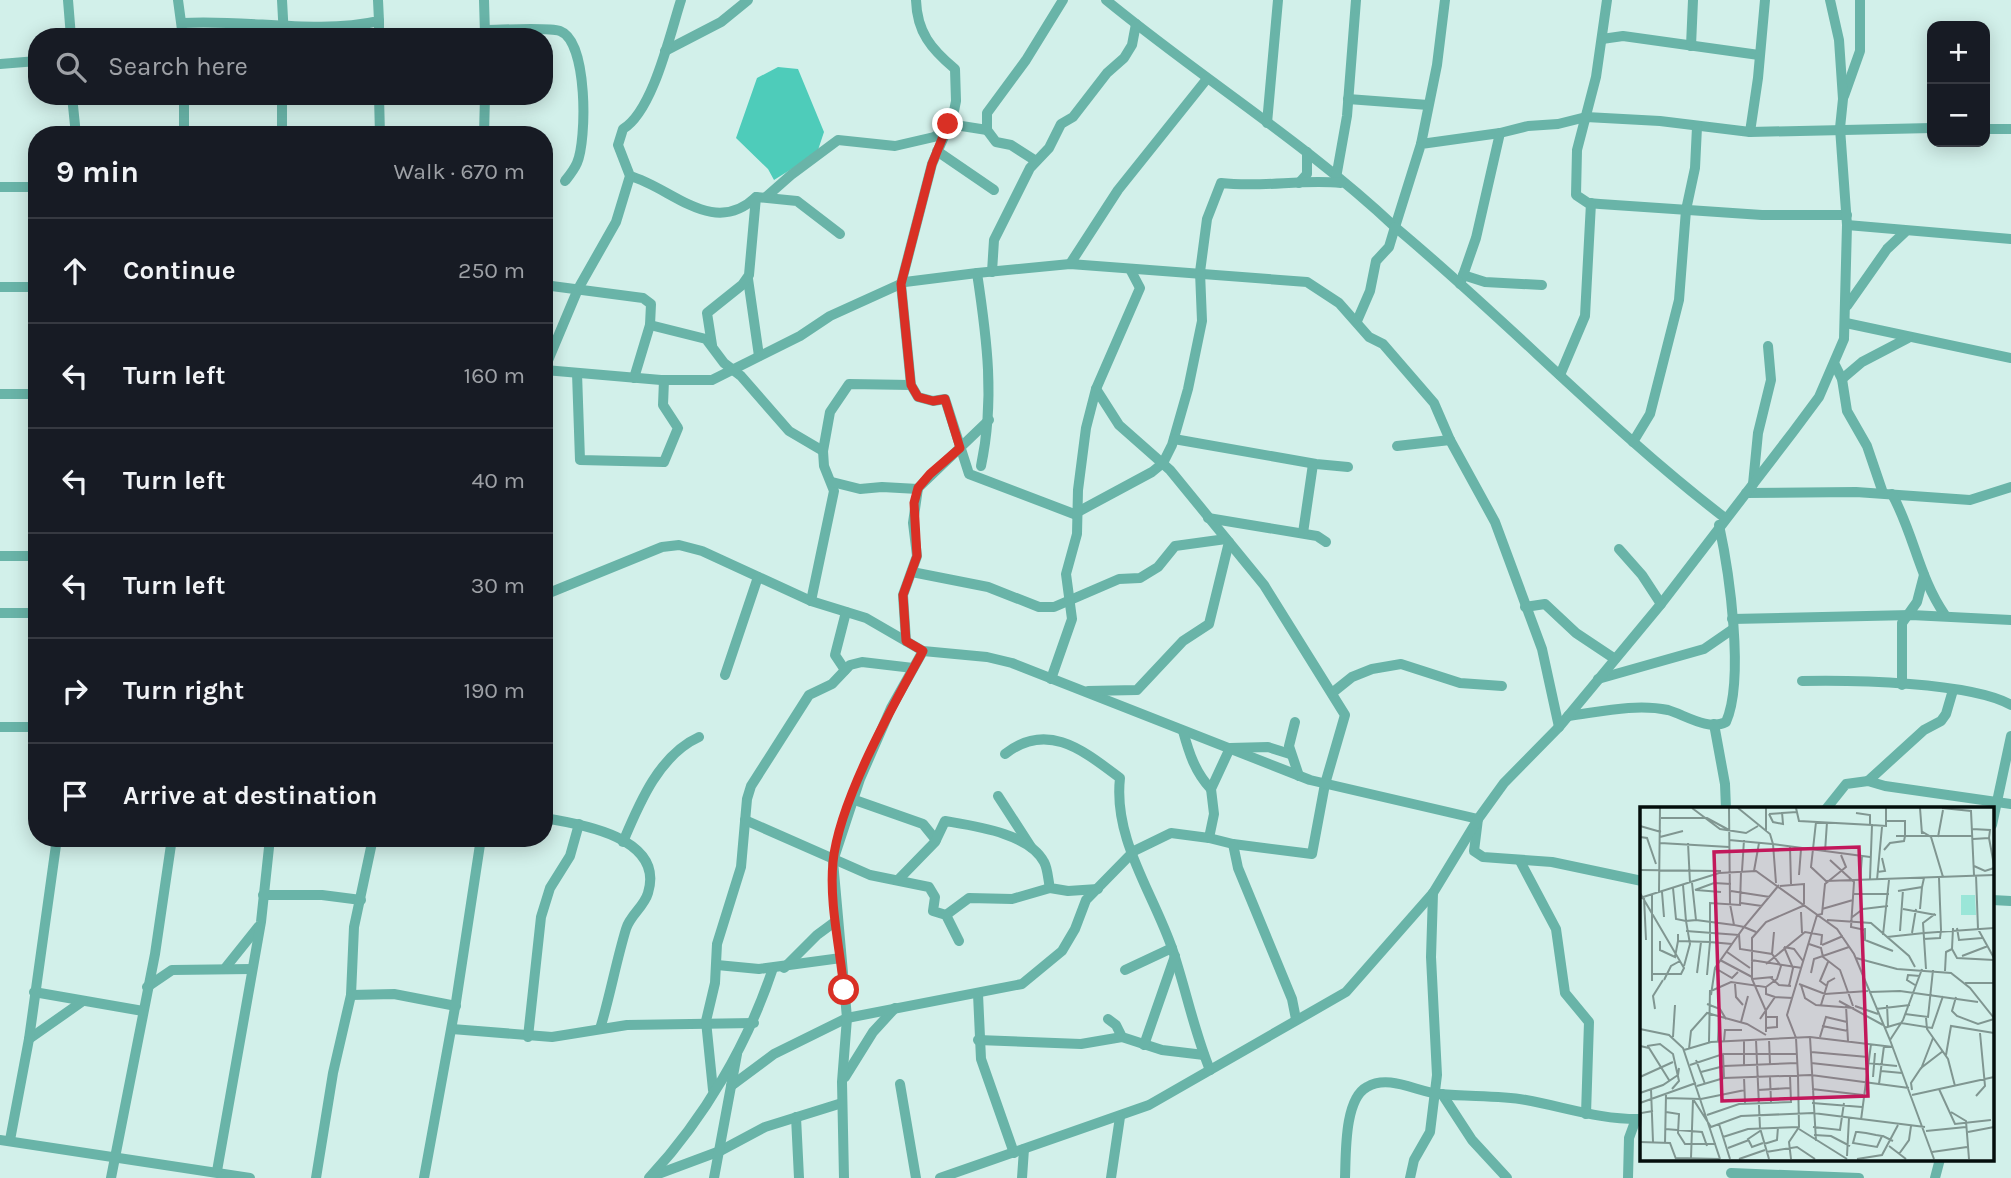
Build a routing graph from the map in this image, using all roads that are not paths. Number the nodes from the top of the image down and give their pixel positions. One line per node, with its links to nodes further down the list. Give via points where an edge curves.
1 (68, 0): 23 (street)
2 (178, 0): 20 (street)
3 (282, 0): 21 (street)
4 (378, 0): 19 (street)
5 (484, 0): 27 (street)
6 (681, 0): 31 (street)
7 (748, 0): 31 (street, via 721,22)
8 (916, 0): 51 (street, via 916,15 927,39 936,54 955,69 956,101)
9 (1063, 0): 57 (street, via 987,113)
10 (1105, 0): 22 (street)
11 (1278, 0): 45 (street)
12 (1356, 0): 36 (street)
13 (1445, 0): 43 (street)
14 (1607, 0): 29 (street)
15 (1693, 0): 30 (street)
16 (1765, 0): 32 (street)
17 (1830, 0): 37 (street, via 1839,40)
18 (1860, 0): 37 (street, via 1860,51)
19 (379, 21): 21 (street, via 351,27); 26 (street)
20 (183, 23): 21 (street); 24 (street)
21 (284, 24): 25 (street)
22 (1136, 24): 35 (street); 63 (street, via 1124,58 1073,117 1061,124 1049,148)
23 (70, 28)
24 (183, 28)
25 (284, 28)
26 (379, 28)
27 (485, 28)
28 (553, 31): 65 (street, via 572,39 579,57 582,124 578,162)
29 (1602, 39): 30 (street, via 1623,36); 44 (street)
30 (1692, 46): 32 (street)
31 (665, 51): 64 (street, via 635,122 622,129 618,145)
32 (1759, 55): 58 (street)
33 (28, 62): 34 (street)
34 (0, 64)
35 (1206, 80): 45 (street); 79 (street, via 1118,190)
36 (1348, 99): 43 (street); 66 (street)
37 (1843, 99): 53 (street)
38 (73, 105): 46 (street)
39 (184, 105): 47 (street)
40 (282, 105): 48 (street)
41 (379, 105): 49 (street)
42 (485, 105): 50 (street)
43 (1428, 105): 60 (street)
44 (1586, 117): 52 (street); 59 (street); 72 (street, via 1577,150 1576,195)
45 (1267, 123): 62 (street)
46 (75, 126)
47 (184, 126)
48 (282, 126)
49 (380, 126)
50 (484, 126)
51 (946, 127): 57 (street); 61 (street); 71 (street, via 933,137 895,146 838,140)
52 (1697, 127): 58 (street); 73 (street)
53 (1840, 128): 54 (street); 58 (street); 74 (street)
54 (1927, 128)
55 (1990, 129): 56 (street)
56 (2011, 129)
57 (987, 130): 63 (street, via 996,142 1012,145)
58 (1750, 132)
59 (1500, 133): 60 (street); 85 (street)
60 (1421, 144): 75 (street)
61 (937, 151): 70 (street); 86 (street)
62 (1307, 152): 66 (street); 67 (street, via 1307,174)
63 (1035, 161): 81 (street, via 994,240)
64 (630, 176): 71 (street, via 708,212 747,205); 91 (street, via 616,222)
65 (565, 181)
66 (1339, 181): 67 (street); 75 (street, via 1351,186)
67 (1299, 183): 82 (street, via 1221,183 1207,219)
68 (0, 187): 69 (street)
69 (28, 187)
70 (994, 190)
71 (761, 197): 77 (street, via 805,204); 84 (street)
72 (1591, 204): 73 (street); 106 (street, via 1585,316)
73 (1686, 210): 74 (street); 117 (street, via 1679,300 1650,414)
74 (1847, 220): 76 (street); 92 (street)
75 (1395, 227): 85 (street); 93 (street, via 1389,247 1377,261)
76 (1905, 232): 78 (street); 92 (street, via 1887,249)
77 (840, 234)
78 (2011, 239)
79 (1070, 264): 80 (street); 81 (street)
80 (1130, 269): 82 (street); 111 (street, via 1140,288)
81 (992, 272): 83 (street)
82 (1200, 272): 93 (street, via 1307,282); 115 (street, via 1202,321)
83 (977, 273): 86 (street); 114 (street, via 989,360)
84 (748, 279): 97 (street, via 707,313); 100 (street)
85 (1462, 280): 87 (street); 106 (street)
86 (901, 284): 100 (street, via 830,316); 110 (street)
87 (1542, 285)
88 (553, 286): 91 (street)
89 (0, 287): 90 (street)
90 (28, 287)
91 (578, 289): 95 (street, via 643,298 651,304); 99 (street)
92 (1847, 306): 94 (street)
93 (1357, 321): 116 (street, via 1424,390)
94 (1846, 323): 96 (street); 102 (street)
95 (650, 325): 97 (street, via 696,334); 107 (street)
96 (1908, 338): 101 (street); 108 (street, via 1862,362)
97 (712, 346): 103 (street)
98 (1768, 346): 126 (street, via 1772,380 1758,433)
99 (553, 349)
100 (759, 356): 103 (street)
101 (2011, 358)
102 (1835, 366): 108 (street); 126 (street, via 1819,397)
103 (733, 369): 109 (street, via 712,380); 120 (street, via 789,431)
104 (553, 371): 105 (street)
105 (577, 373): 107 (street); 109 (street, via 580,460 664,461 678,428 663,405)
106 (1560, 375): 117 (street)
107 (634, 378): 109 (street)
108 (1842, 379): 130 (street, via 1847,411)
109 (664, 380)
110 (911, 385): 119 (street, via 918,397 945,399); 120 (street, via 849,384 830,412)
111 (1096, 389): 121 (street, via 1119,425); 131 (street, via 1086,428)
112 (0, 394): 113 (street)
113 (28, 394)
114 (989, 420): 119 (street); 123 (street)
115 (1174, 439): 121 (street); 122 (street)
116 (1450, 440): 118 (street); 147 (street, via 1495,522)
117 (1633, 442): 133 (street)
118 (1397, 446)
119 (960, 448): 128 (street); 131 (street, via 968,474)
120 (823, 451): 125 (street)
121 (1163, 463): 131 (street); 132 (street)
122 (1312, 464): 124 (street); 134 (street)
123 (981, 466)
124 (1348, 467)
125 (832, 482): 128 (street, via 860,489); 145 (street, via 834,491)
126 (1753, 484): 129 (street)
127 (2011, 487): 130 (street, via 1970,500)
128 (918, 489): 140 (street, via 913,523 917,556)
129 (1745, 494): 130 (street); 133 (street)
130 (1887, 494): 141 (street, via 1913,536)
131 (1077, 512): 144 (street, via 1066,574)
132 (1208, 518): 134 (street); 135 (street)
133 (1722, 522): 146 (street); 154 (street)
134 (1303, 533): 136 (street)
135 (1228, 540): 144 (street, via 1175,546 1158,567 1140,578 1119,579); 167 (street, via 1209,624 1183,641 1137,690); 168 (street, via 1264,585)
136 (1326, 542)
137 (1619, 549): 146 (street)
138 (0, 556): 139 (street)
139 (28, 556)
140 (912, 572): 144 (street, via 988,587 1039,607); 155 (street, via 903,595)
141 (1923, 575): 151 (street, via 1917,602); 152 (street)
142 (758, 577): 143 (street, via 679,545 662,547); 145 (street); 160 (street)
143 (553, 591)
144 (1069, 600): 161 (street, via 1072,619)
145 (811, 601): 148 (street)
146 (1661, 604): 157 (street)
147 (1525, 607): 157 (street, via 1545,604 1576,633); 175 (street, via 1542,649)
148 (846, 612): 155 (street); 159 (street, via 835,655)
149 (0, 613): 150 (street)
150 (28, 613)
151 (1906, 615): 152 (street); 154 (street); 164 (street)
152 (1945, 615): 153 (street)
153 (2011, 620)
154 (1733, 624): 162 (street, via 1704,649); 172 (street, via 1729,715 1724,723)
155 (906, 641): 156 (street)
156 (923, 651): 158 (street); 161 (street, via 987,657)
157 (1615, 659): 162 (street)
158 (913, 668): 159 (street, via 862,662); 187 (street)
159 (845, 670): 195 (street, via 802,702 751,786)
160 (725, 674)
161 (1051, 679): 167 (street)
162 (1598, 679): 170 (street)
163 (1802, 681): 164 (street)
164 (1902, 685): 166 (street)
165 (1502, 687): 168 (street, via 1460,683 1401,664 1352,677)
166 (1952, 690): 169 (street, via 1998,698); 183 (street, via 1941,721 1924,730)
167 (1082, 691): 176 (street)
168 (1332, 693): 184 (street, via 1345,715)
169 (2011, 705)
170 (1568, 716): 172 (street, via 1647,708); 175 (street)
171 (1295, 722): 181 (street)
172 (1714, 724): 190 (street)
173 (0, 727): 174 (street)
174 (28, 727)
175 (1559, 727): 193 (street, via 1504,783)
176 (1183, 731): 179 (street); 185 (street, via 1189,754)
177 (2011, 736): 188 (street)
178 (699, 737): 199 (street, via 684,743 646,792)
179 (1230, 748): 181 (street, via 1268,747); 182 (street); 185 (street)
180 (1005, 754): 207 (street, via 1027,742 1062,740 1114,773 1120,778 1119,814)
181 (1290, 754): 182 (street)
182 (1299, 776): 184 (street)
183 (1868, 781): 188 (street); 191 (street, via 1846,784)
184 (1325, 785): 193 (street); 200 (street, via 1312,854)
185 (1210, 789): 197 (street, via 1214,814)
186 (998, 796): 206 (street)
187 (852, 799): 198 (street, via 923,824); 208 (street)
188 (1996, 800): 189 (street); 192 (street)
189 (2011, 804)
190 (1726, 807)
191 (1828, 807)
192 (1994, 812)
193 (1478, 819): 209 (street, via 1475,852 1489,859); 214 (street)
194 (553, 820): 196 (street)
195 (745, 820): 208 (street); 224 (street, via 741,867 717,944)
196 (579, 824): 199 (street); 245 (street, via 570,856 550,888 541,917)
197 (1209, 838): 200 (street); 207 (street, via 1171,832)
198 (936, 840): 206 (street, via 945,821 998,832); 210 (street)
199 (623, 842): 244 (street, via 647,859 650,883 626,928)
200 (1233, 844): 240 (street)
201 (56, 847): 231 (street)
202 (172, 847): 222 (street)
203 (269, 847): 215 (street)
204 (371, 847): 216 (street)
205 (480, 847): 235 (street)
206 (1031, 847): 212 (street, via 1044,862)
207 (1134, 851): 213 (street); 221 (street)
208 (833, 861): 210 (street, via 870,876); 218 (street)
209 (1520, 861): 211 (street, via 1552,862); 259 (street, via 1556,929 1565,993 1589,1022)
210 (898, 880): 217 (street, via 929,887 935,897 933,911)
211 (1640, 881)
212 (1050, 888): 213 (street); 217 (street, via 1012,899 968,898)
213 (1098, 889): 232 (street, via 1086,900 1062,951 1022,984)
214 (1433, 893): 240 (street, via 1346,992); 257 (street, via 1431,957)
215 (263, 895): 216 (street); 219 (street)
216 (360, 900): 233 (street, via 352,939)
217 (946, 915): 220 (street)
218 (836, 921): 223 (street); 226 (street)
219 (261, 922): 225 (street); 227 (street)
220 (959, 941)
221 (1174, 952): 229 (street); 249 (street); 251 (street)
222 (155, 954): 228 (street); 230 (street)
223 (841, 958): 226 (street); 238 (street)
224 (717, 965): 226 (street); 241 (street)
225 (226, 967): 227 (street); 228 (street)
226 (779, 968): 242 (street)
227 (251, 969): 268 (street)
228 (172, 970): 230 (street)
229 (1125, 970)
230 (147, 987): 237 (street)
231 (34, 992): 234 (street); 247 (street)
232 (978, 994): 236 (street); 248 (street)
233 (351, 995): 235 (street, via 394,994); 273 (street)
234 (83, 1001): 237 (street); 247 (street)
235 (456, 1006): 243 (street)
236 (895, 1009): 238 (street); 253 (street, via 873,1032)
237 (143, 1011): 266 (street)
238 (847, 1018): 253 (street); 255 (street, via 780,1051)
239 (1108, 1019): 246 (street)
240 (1296, 1020): 252 (street)
241 (706, 1021): 242 (street); 244 (street); 256 (street)
242 (754, 1023): 250 (street)
243 (452, 1029): 245 (street); 274 (street)
244 (600, 1029): 245 (street)
245 (528, 1037)
246 (1122, 1037): 248 (street, via 1081,1044); 249 (street)
247 (29, 1039): 263 (street)
248 (978, 1040): 265 (street, via 994,1100)
249 (1144, 1045): 251 (street)
250 (738, 1048): 255 (street); 256 (street)
251 (1204, 1055): 252 (street)
252 (1210, 1070): 261 (street)
253 (842, 1082): 258 (street)
254 (900, 1084): 279 (street)
255 (731, 1086): 264 (street)
256 (713, 1090): 275 (street, via 690,1129)
257 (1438, 1093): 259 (street, via 1516,1099); 283 (street, via 1381,1082 1365,1087 1357,1097 1348,1130); 284 (street, via 1430,1132 1414,1160); 285 (street)
258 (842, 1103): 260 (street); 278 (street)
259 (1586, 1114): 262 (street)
260 (796, 1117): 264 (street, via 765,1127); 277 (street)
261 (1120, 1117): 265 (street); 282 (street)
262 (1639, 1119): 286 (street, via 1629,1138)
263 (5, 1140): 266 (street)
264 (720, 1151): 275 (street); 276 (street)
265 (1019, 1151): 280 (street); 281 (street)
266 (116, 1155): 268 (street); 271 (street)
267 (1927, 1160): 270 (street)
268 (217, 1171): 272 (street)
269 (1731, 1175): 287 (street)
270 (1935, 1176)
271 (111, 1178)
272 (250, 1178)
273 (316, 1178)
274 (424, 1178)
275 (650, 1178)
276 (714, 1178)
277 (799, 1178)
278 (844, 1178)
279 (916, 1178)
280 (940, 1178)
281 (1021, 1178)
282 (1111, 1178)
283 (1345, 1178)
284 (1410, 1178)
285 (1507, 1178)
286 (1628, 1178)
287 (1859, 1178)

